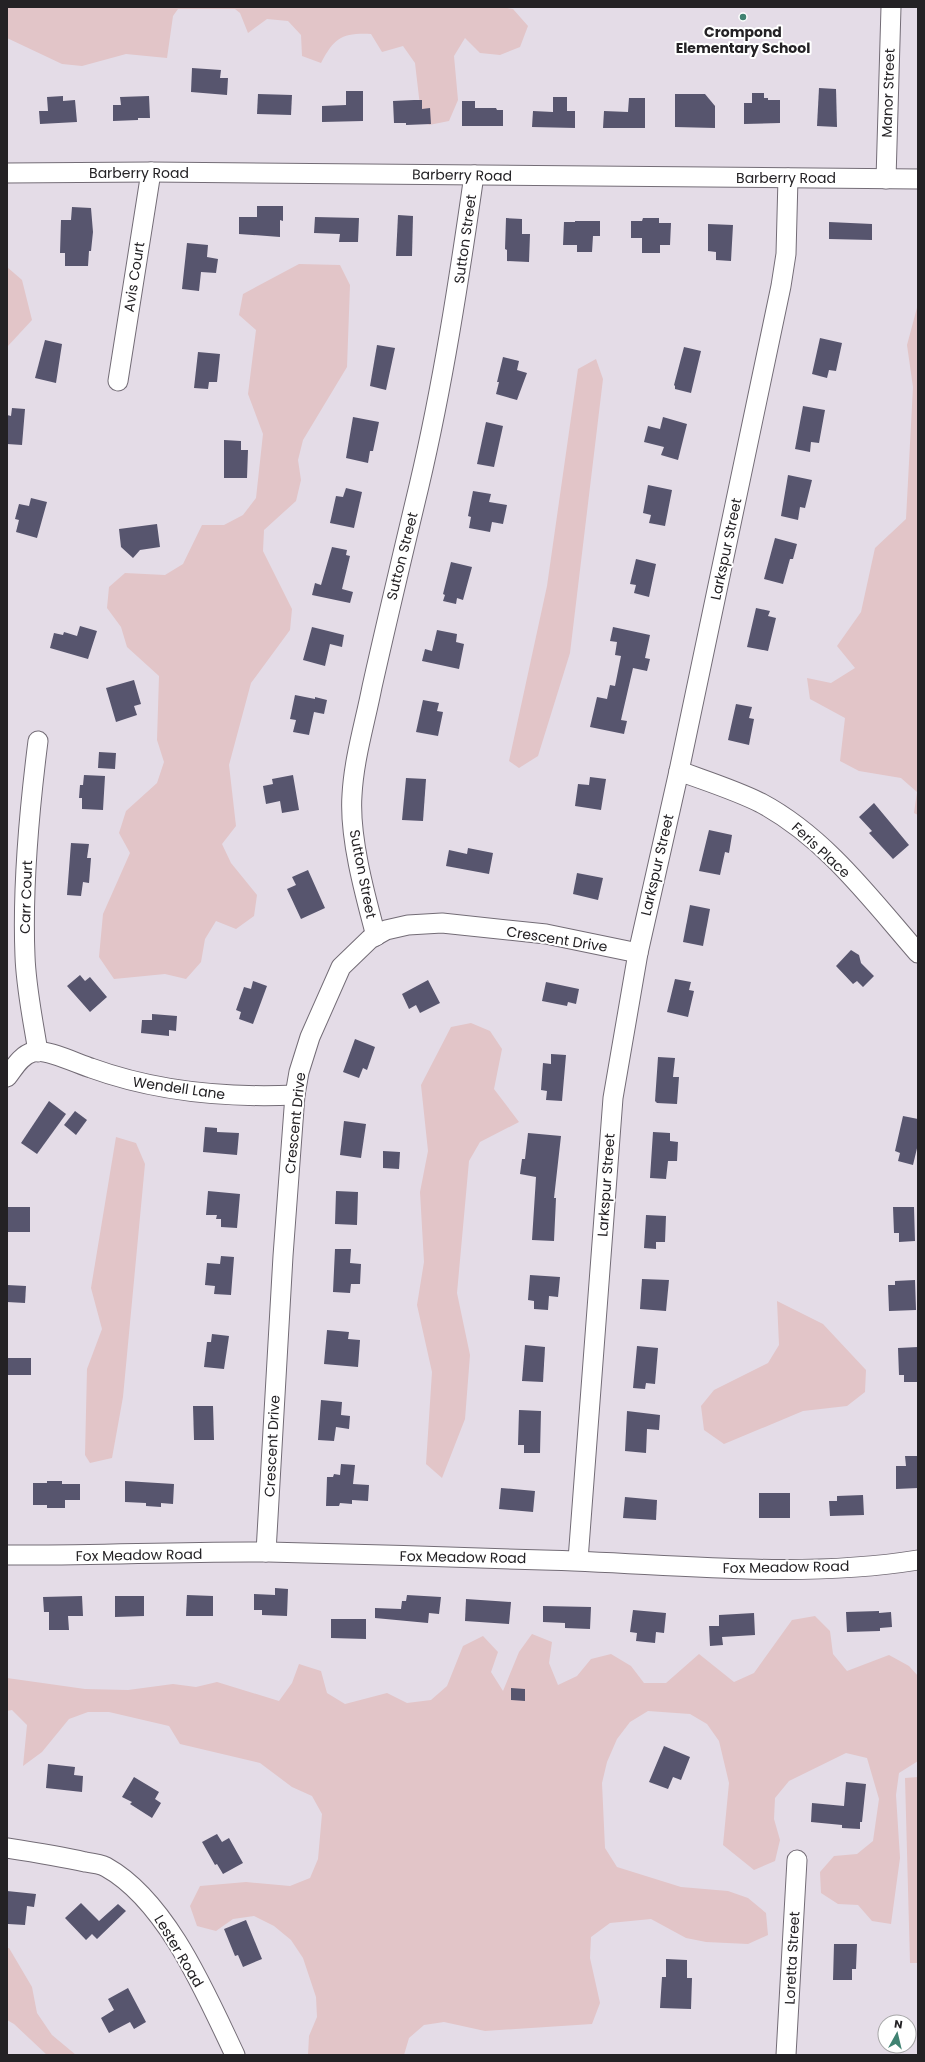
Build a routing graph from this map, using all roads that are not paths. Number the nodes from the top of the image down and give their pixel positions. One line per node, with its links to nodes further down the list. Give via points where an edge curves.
1 (891, 7): 6 (street, Manor Street)
2 (151, 172): 3 (street, Barberry Road); 4 (street, Barberry Road); 8 (street, Avis Court)
3 (7, 173)
4 (474, 175): 5 (street, Barberry Road); 11 (street, Sutton Street, via 449,342 420,484 359,747 352,795 363,885)
5 (788, 178): 6 (street, Barberry Road); 10 (street, Larkspur Street, via 786,254 781,286)
6 (886, 179): 7 (street, Barberry Road)
7 (918, 179)
8 (118, 381)
9 (38, 741): 14 (street, Carr Court, via 25,902 25,957)
10 (679, 771): 12 (street, Larkspur Street); 13 (street, Feris Place, via 760,803 793,823 847,873)
11 (376, 936): 12 (street, Crescent Drive, via 386,930 408,925 442,923 546,934); 16 (street, Crescent Drive, via 341,967 310,1037)
12 (638, 953): 19 (street, Larkspur Street, via 613,1098)
13 (918, 953)
14 (38, 1052): 15 (street, via 33,1051 23,1057); 16 (street, Wendell Lane, via 48,1053 123,1080 155,1087 194,1093 263,1097)
15 (7, 1077)
16 (295, 1095): 17 (street, Crescent Drive)
17 (266, 1552): 18 (street, Fox Meadow Road); 19 (street, Fox Meadow Road)
18 (7, 1555)
19 (578, 1560): 20 (street, Fox Meadow Road, via 670,1567 818,1569 896,1564)
20 (918, 1560)
21 (7, 1848): 23 (street, Lester Road, via 104,1866 129,1883 152,1907 177,1942)
22 (797, 1860): 24 (street, Loretta Street)
23 (235, 2055)
24 (786, 2055)

